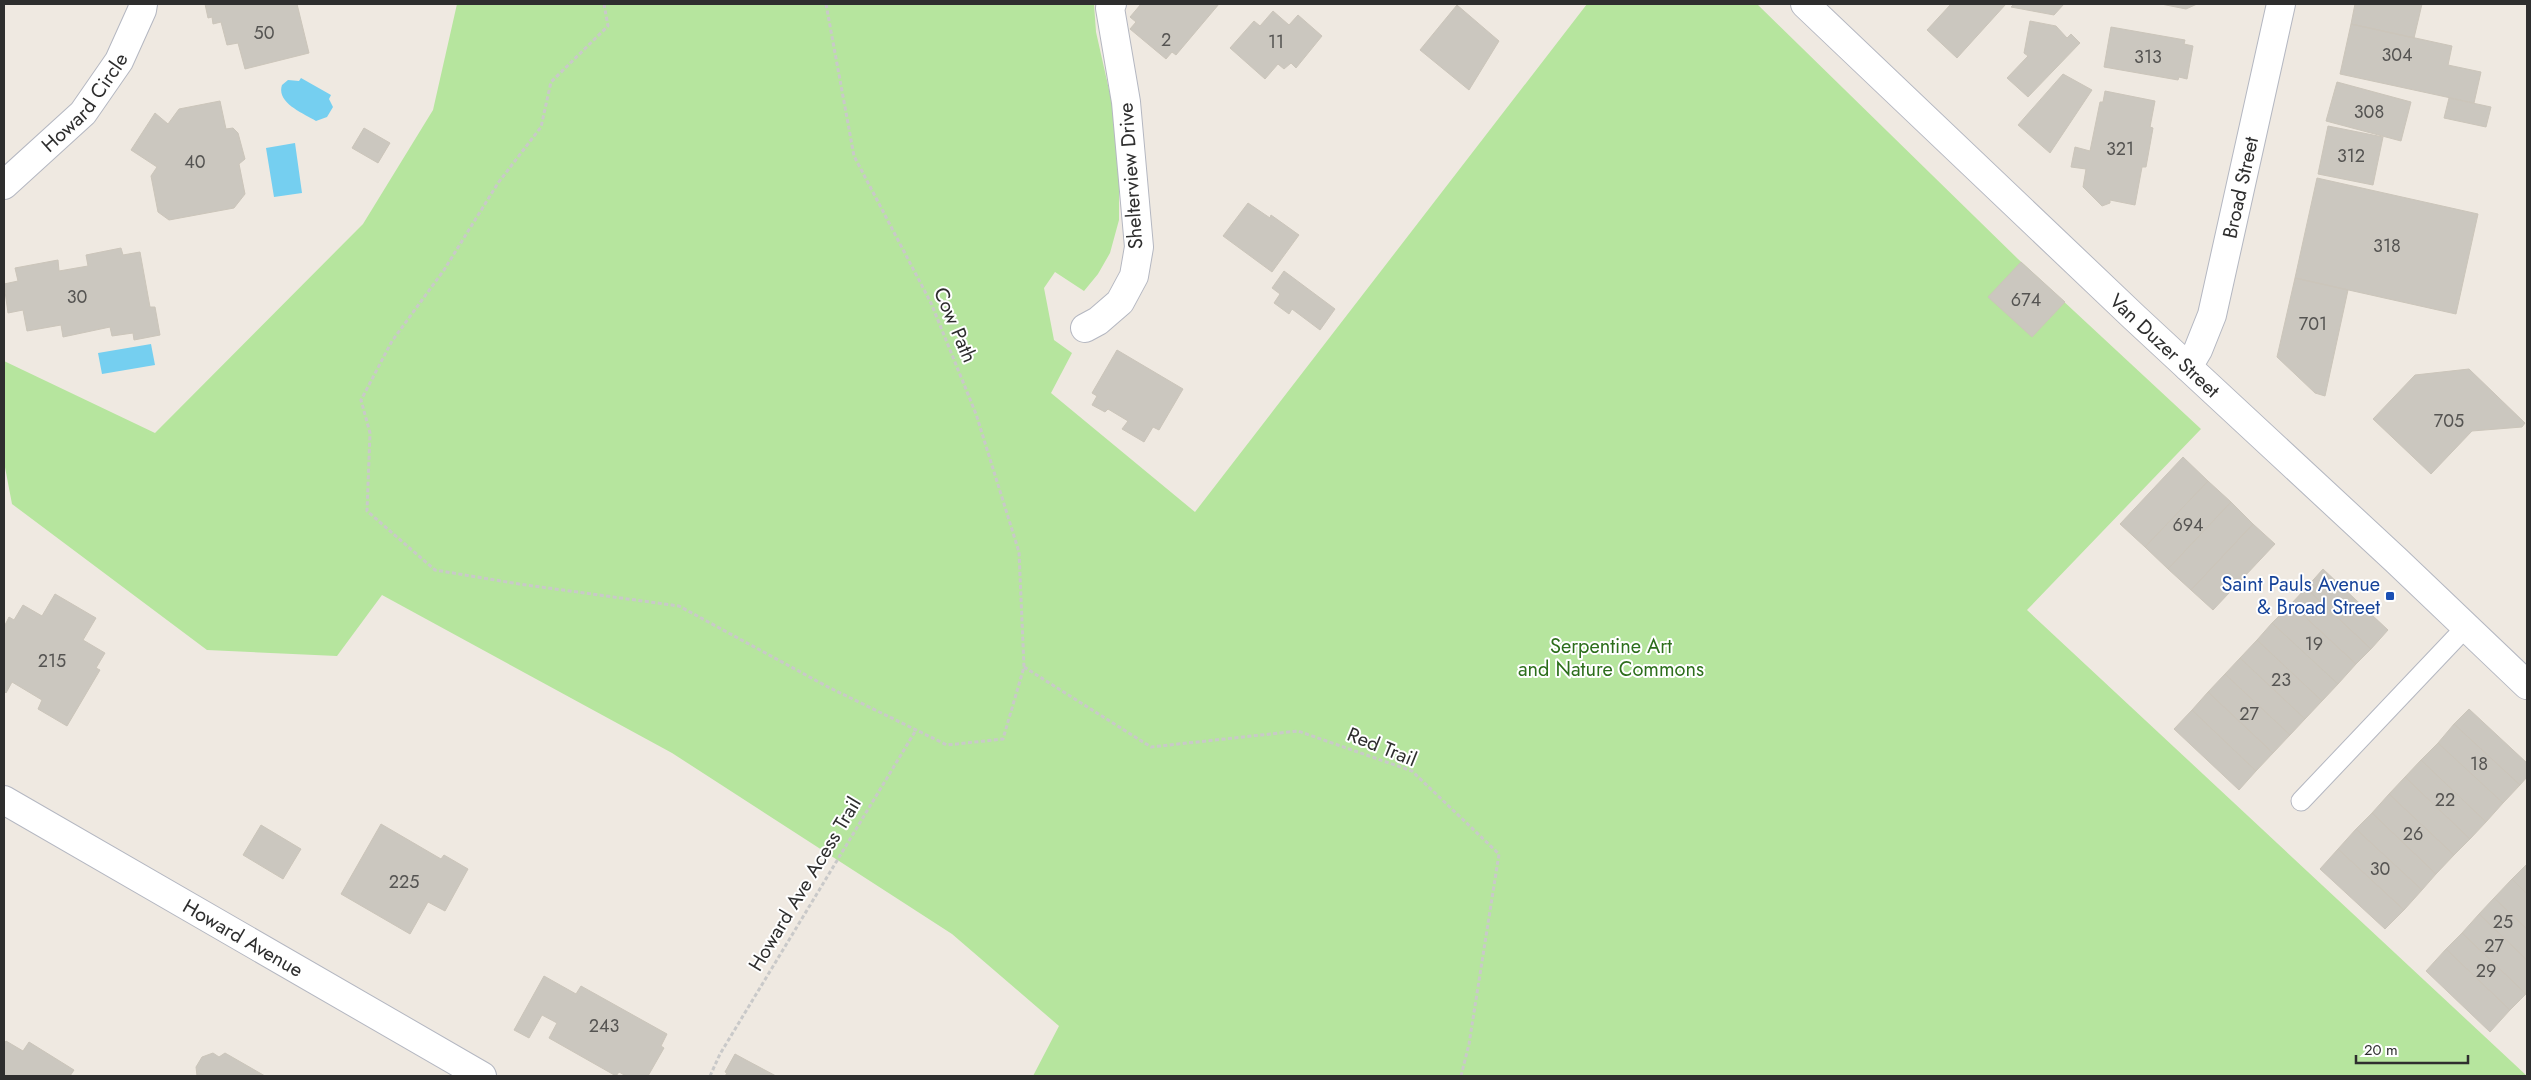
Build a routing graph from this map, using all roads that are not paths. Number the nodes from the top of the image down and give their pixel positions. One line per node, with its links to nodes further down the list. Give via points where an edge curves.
1 (142, 4): 5 (street, Howard Circle, via 119,61 83,113)
2 (1112, 4): 6 (street, Shelterview Drive, via 1110,8 1126,102 1139,247 1134,276 1120,302)
3 (1805, 4): 7 (street, Van Duzer Street)
4 (2281, 4): 7 (street, Broad Street, via 2212,315)
5 (4, 185)
6 (1085, 328)
7 (2188, 367): 8 (street, Van Duzer Street)
8 (2466, 627): 9 (street, Van Duzer Street); 11 (lane)
9 (2527, 686)
10 (4, 800): 12 (street, Howard Avenue)
11 (2301, 801)
12 (482, 1076)

